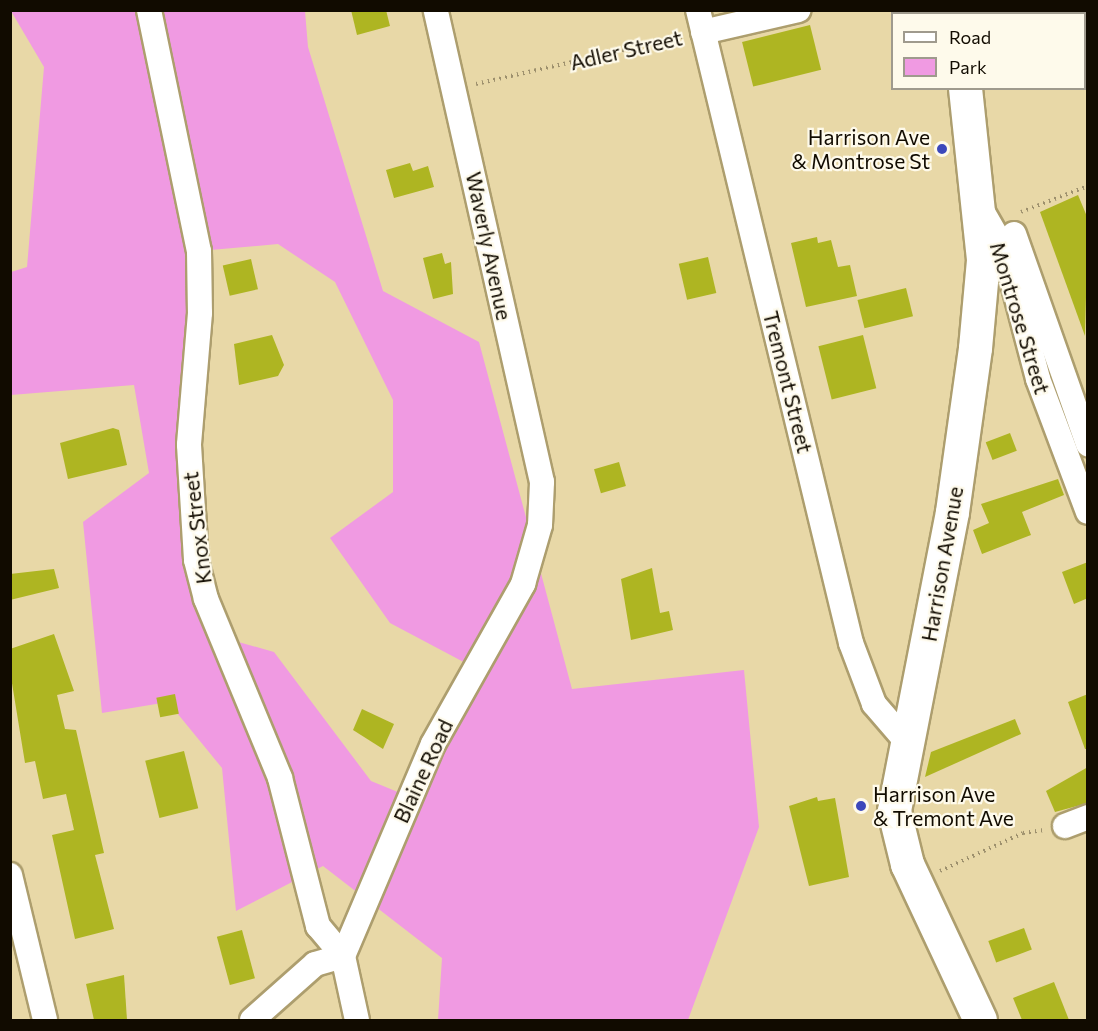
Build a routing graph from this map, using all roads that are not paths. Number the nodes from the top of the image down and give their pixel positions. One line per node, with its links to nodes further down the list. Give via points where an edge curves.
1 (149, 10): 14 (street, Knox Street, via 199,251 189,456 196,560 206,599 280,778 318,926)
2 (436, 10): 8 (street, Waverly Avenue)
3 (798, 10): 4 (street, Adler Street)
4 (700, 21): 10 (street, Tremont Street, via 851,643 874,704)
5 (965, 90): 6 (main road, Harrison Avenue)
6 (979, 207): 7 (street, Montrose Street, via 1013,233); 9 (street, Montrose Street, via 1004,249 1038,379); 10 (main road, Harrison Avenue, via 982,260 961,453 926,657)
7 (1088, 444)
8 (542, 482): 14 (street, Blaine Road, via 540,525 523,584 433,744)
9 (1088, 512)
10 (906, 741): 18 (main road, Harrison Avenue, via 894,812 914,883)
11 (1088, 817): 12 (street)
12 (1065, 826)
13 (10, 874): 15 (street)
14 (344, 956): 16 (street, via 315,964); 17 (street, Knox Street)
15 (45, 1020)
16 (252, 1020)
17 (357, 1020)
18 (980, 1020)

